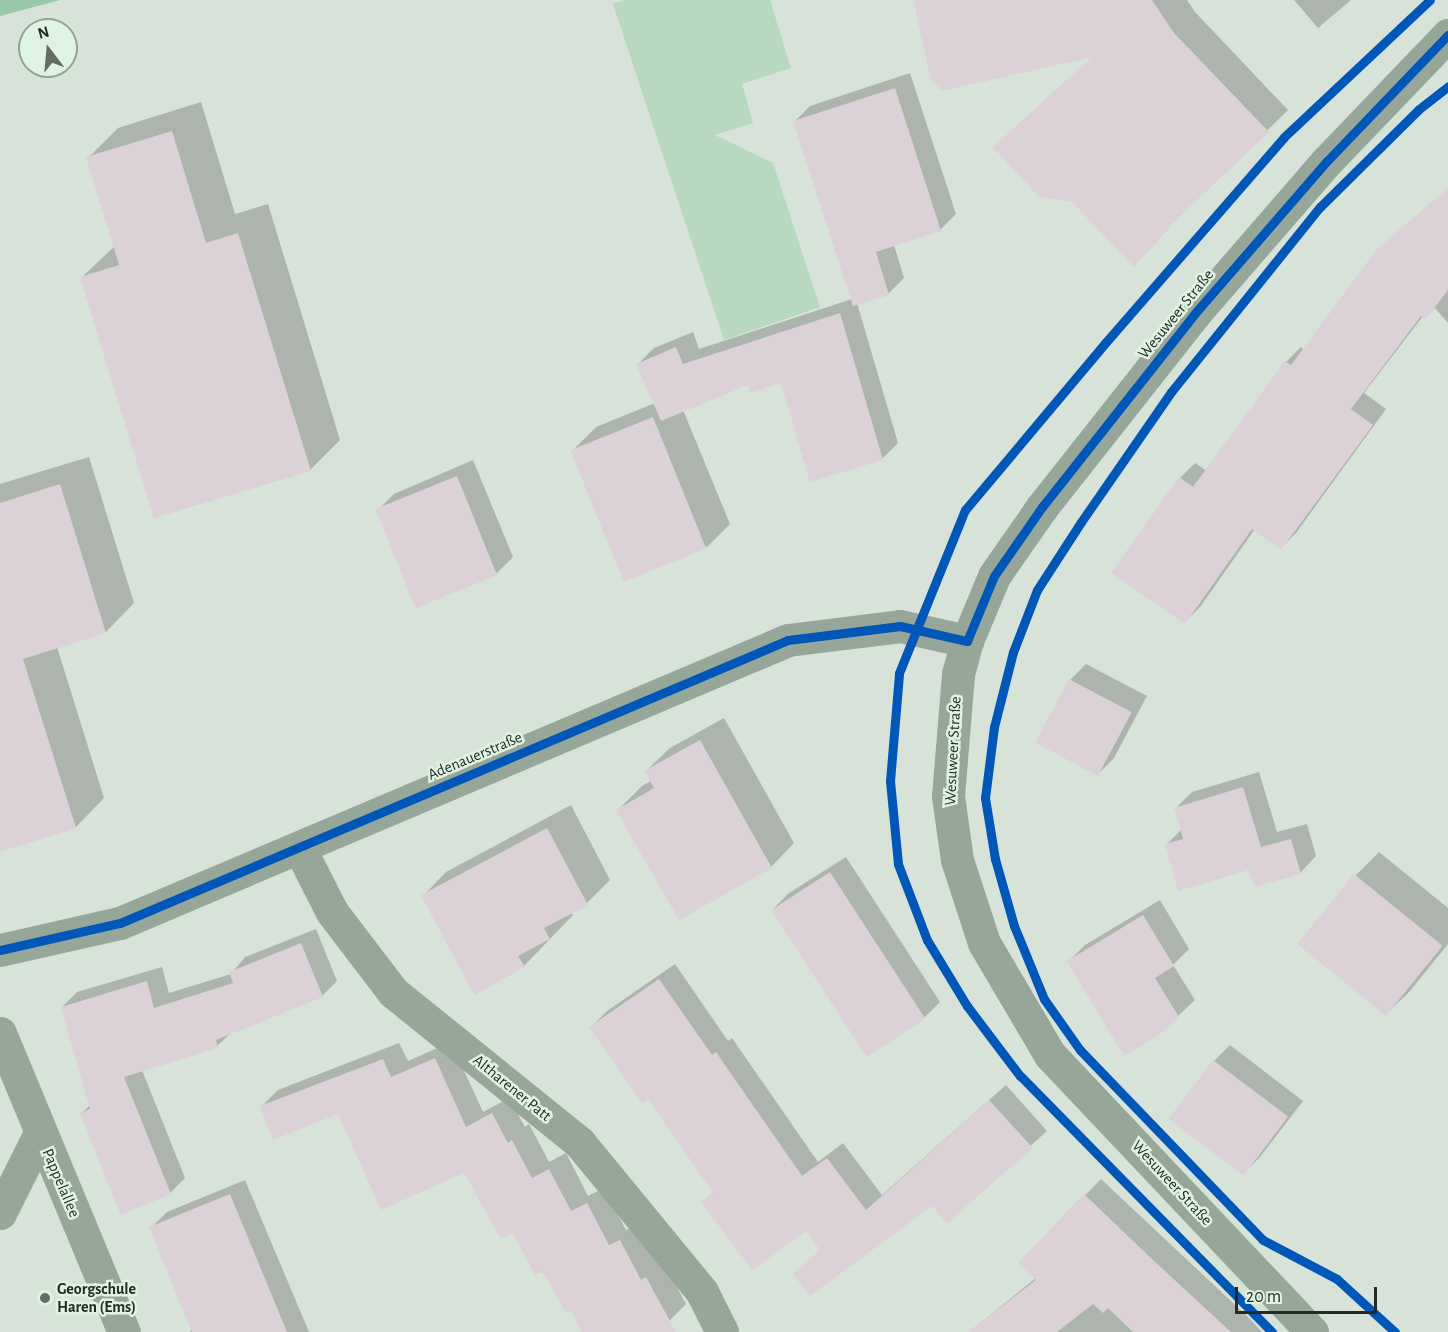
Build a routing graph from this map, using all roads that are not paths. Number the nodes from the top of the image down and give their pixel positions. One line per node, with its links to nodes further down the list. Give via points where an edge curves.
1 (1448, 35): 2 (main road, Wesuweer Straße, via 1327,161 1196,312 1042,507 1000,568)
2 (967, 641): 3 (street, Adenauerstraße, via 900,627 788,640); 10 (main road, Wesuweer Straße, via 958,674 948,796 957,860 984,943 1050,1055)
3 (300, 849): 4 (street, Adenauerstraße, via 120,923); 9 (street, Altharener Patt, via 332,912 393,992 579,1142 702,1292)
4 (0, 950)
5 (0, 1033): 6 (street, Pappelallee)
6 (40, 1133): 7 (street); 8 (street, Pappelallee)
7 (0, 1213)
8 (124, 1332)
9 (722, 1332)
10 (1312, 1332)

